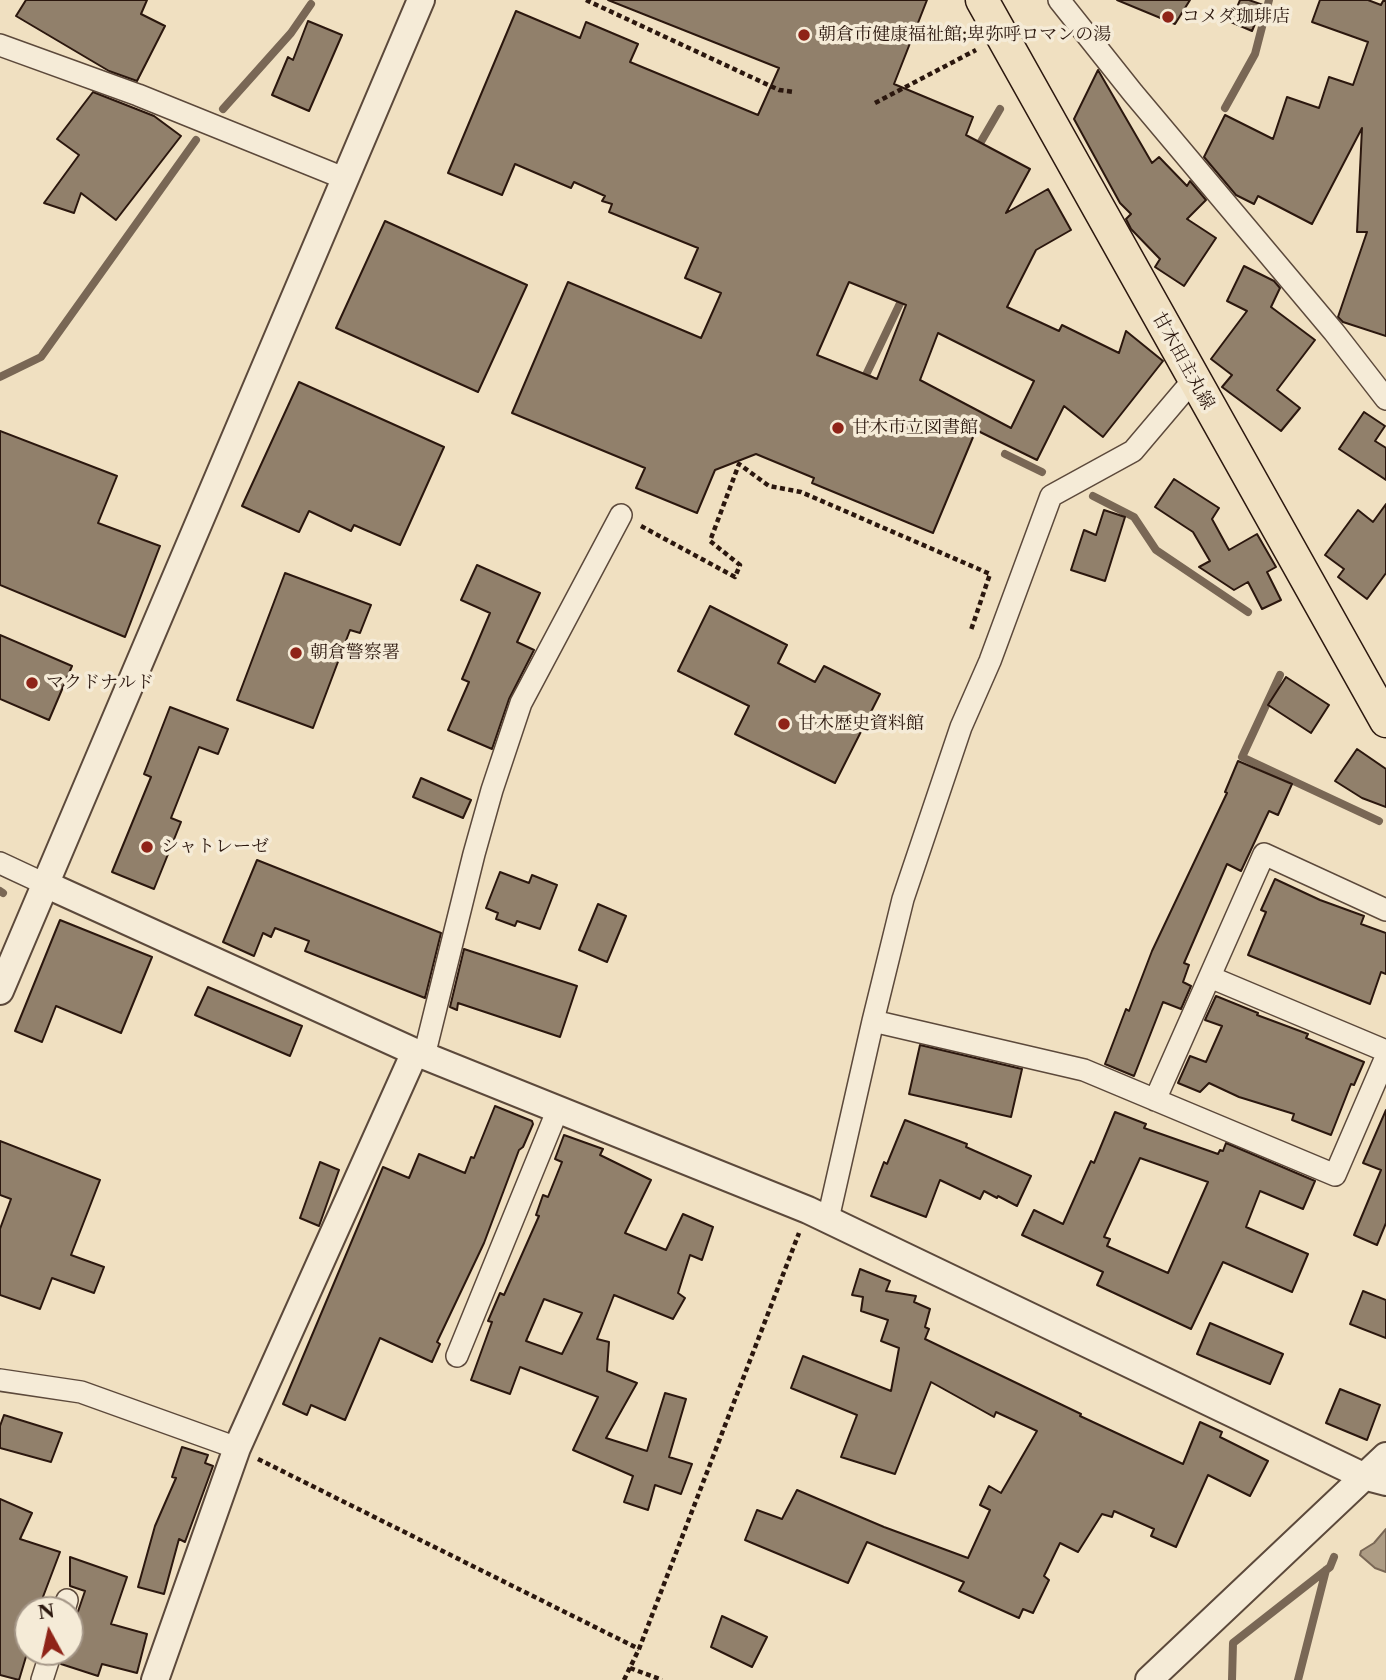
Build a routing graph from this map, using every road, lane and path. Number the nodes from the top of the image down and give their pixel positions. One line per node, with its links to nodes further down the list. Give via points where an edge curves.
1 (421, 0): 9 (street)
2 (586, 0): 7 (path, via 779,90)
3 (982, 0): 10 (main road, 甘木田主丸線)
4 (1059, 0): 11 (street)
5 (0, 45): 9 (street)
6 (976, 50): 8 (path)
7 (794, 92)
8 (875, 103)
9 (346, 179): 16 (street)
10 (1194, 379): 14 (main road, 甘木田主丸線); 20 (street, via 1133,452 1051,496 957,737 903,899)
11 (1386, 399)
12 (621, 515): 13 (path, via 735,577 740,565 710,541 739,464 769,486 801,492 990,574); 22 (street, via 521,703 477,841)
13 (971, 630)
14 (1386, 721)
15 (0, 863): 16 (street)
16 (45, 884): 19 (street); 22 (street)
17 (1386, 910): 18 (street, via 1264,854)
18 (1210, 977): 21 (street); 24 (street)
19 (0, 991)
20 (873, 1021): 24 (street, via 1084,1070); 26 (street)
21 (1386, 1051)
22 (420, 1054): 25 (street); 29 (street)
23 (1386, 1057): 24 (street, via 1335,1175)
24 (1155, 1100)
25 (558, 1109): 26 (street); 27 (street)
26 (818, 1214): 31 (street); 32 (path)
27 (457, 1356)
28 (0, 1380): 29 (street, via 81,1392)
29 (237, 1448): 32 (path); 34 (street)
30 (1386, 1456): 31 (street)
31 (1375, 1479): 37 (street)
32 (639, 1648): 33 (path)
33 (630, 1668): 35 (path); 36 (path)
34 (155, 1680)
35 (624, 1680)
36 (662, 1680)
37 (1149, 1680)

